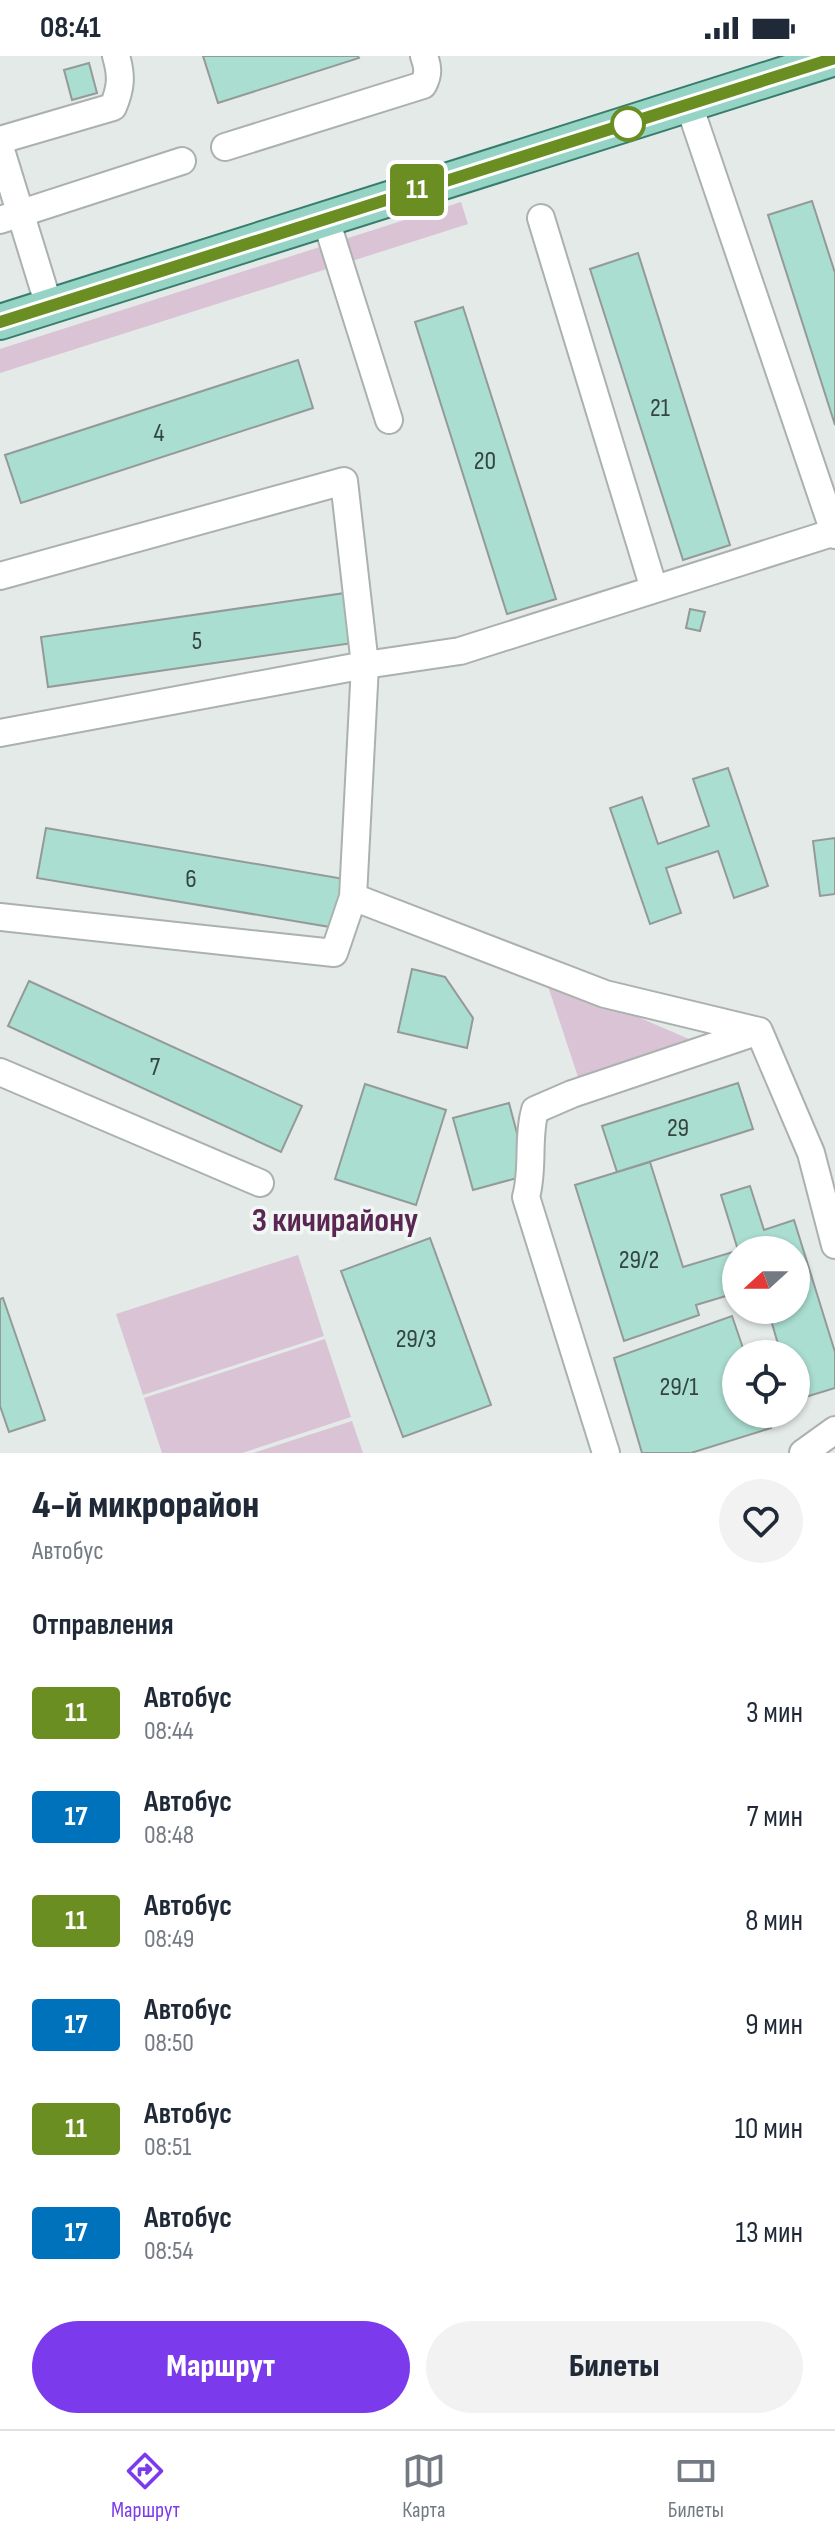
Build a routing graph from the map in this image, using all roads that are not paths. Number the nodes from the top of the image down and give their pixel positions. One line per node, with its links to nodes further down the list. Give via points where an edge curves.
1 (116, 56): 5 (lane, via 122,75 113,107)
2 (424, 56): 7 (lane, via 428,67 423,85)
3 (835, 58): 4 (main road)
4 (689, 105): 11 (main road); 15 (lane)
5 (0, 140)
6 (0, 147): 9 (lane)
7 (225, 147)
8 (182, 161): 9 (lane)
9 (10, 217): 12 (lane)
10 (541, 218): 17 (lane)
11 (326, 220): 12 (main road); 14 (lane)
12 (49, 306): 13 (main road)
13 (0, 322)
14 (389, 420)
15 (835, 533): 17 (lane)
16 (0, 576): 18 (lane, via 344,481)
17 (654, 589): 18 (lane, via 460,651)
18 (365, 665): 19 (lane); 20 (lane)
19 (0, 733)
20 (353, 897): 21 (lane, via 334,953); 22 (lane, via 605,994)
21 (0, 917)
22 (759, 1031): 24 (lane); 29 (lane, via 535,1110 526,1197)
23 (0, 1072): 26 (lane)
24 (811, 1153): 25 (lane); 27 (lane)
25 (835, 1166)
26 (260, 1183)
27 (835, 1245)
28 (835, 1430): 30 (lane)
29 (606, 1453)
30 (803, 1453)

